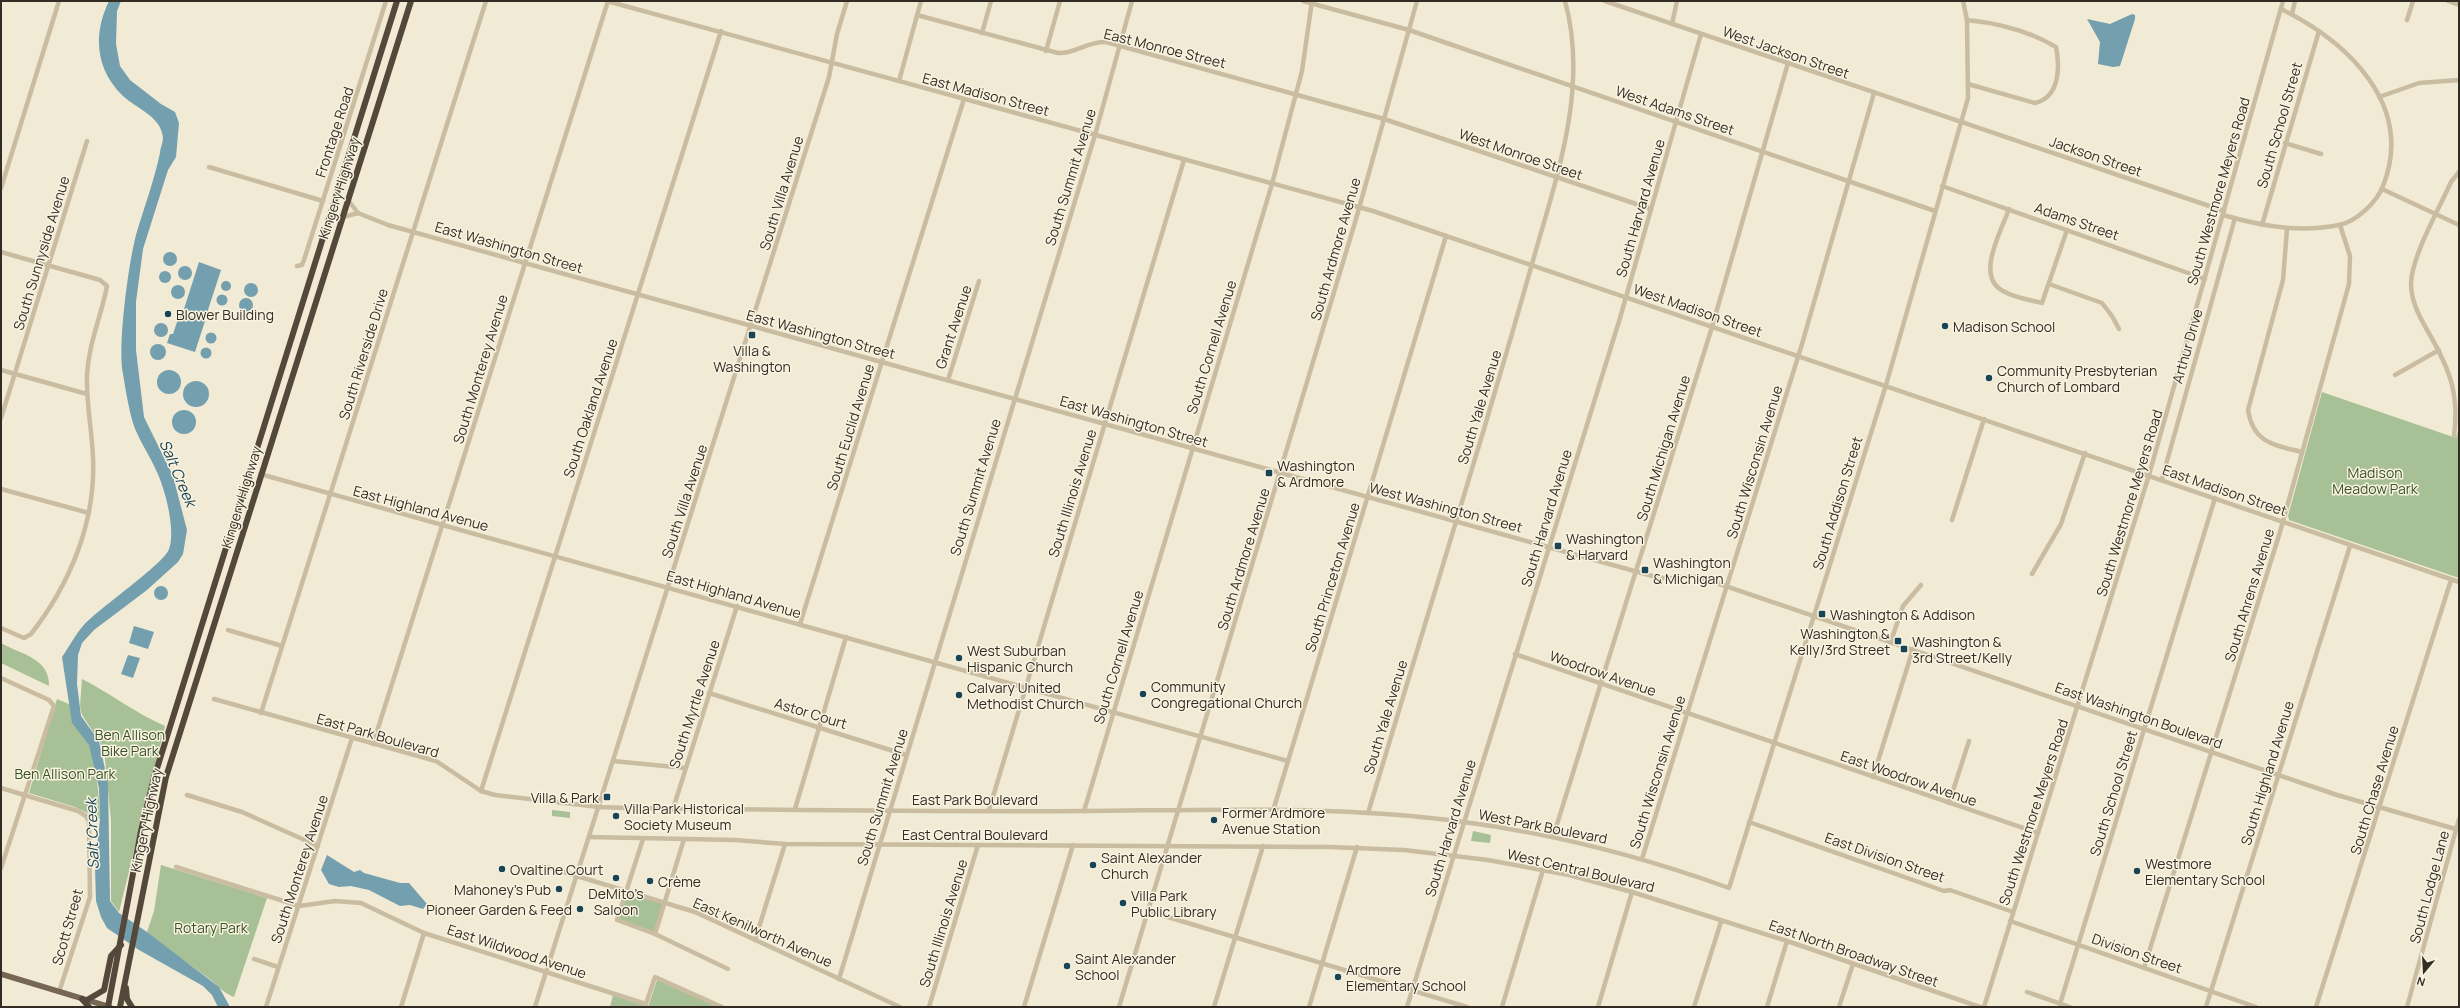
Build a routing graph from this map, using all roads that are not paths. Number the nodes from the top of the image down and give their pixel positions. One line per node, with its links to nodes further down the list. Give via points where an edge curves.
1 (59, 1): 62 (street)
2 (386, 1): 65 (street, Frontage Road)
3 (397, 1): 225 (highway, Kingery Highway, via 154,778 141,831)
4 (411, 1): 64 (highway, Kingery Highway)
5 (486, 1): 80 (street, South Riverside Drive)
6 (608, 1): 31 (street, East Madison Street); 83 (street, South Monterey Avenue)
7 (847, 1): 37 (street, South Villa Avenue)
8 (921, 1): 26 (street)
9 (991, 1): 33 (street)
10 (1060, 1): 36 (street)
11 (1132, 1): 35 (street, South Summit Avenue)
12 (1303, 1): 22 (street, West Adams Street)
13 (1417, 1): 30 (street, South Ardmore Avenue)
14 (1565, 1): 42 (street, South Yale Avenue, via 1571,38)
15 (1605, 1): 29 (street, West Jackson Street)
16 (1677, 1): 29 (street)
17 (1963, 1): 27 (street, South Addison Street)
18 (2283, 1): 24 (street, South Westmore Meyers Road)
19 (2296, 1): 25 (street)
20 (2413, 1): 28 (street)
21 (2448, 1): 23 (street)
22 (1312, 2): 30 (street, West Adams Street); 44 (street, South Cornell Avenue, via 1305,56)
23 (2459, 5)
24 (2281, 9): 25 (street); 71 (street, South Westmore Meyers Road)
25 (2292, 14): 32 (street)
26 (917, 15): 33 (street, East Monroe Street); 40 (street)
27 (1967, 20): 41 (street, South Addison Street); 41 (street, via 1993,23 2042,39 2056,47 2059,68 2052,91 2044,101 2035,103)
28 (2407, 20)
29 (1672, 24): 34 (street, West Jackson Street)
30 (1409, 30): 42 (street, West Adams Street); 47 (street, South Ardmore Avenue)
31 (721, 31): 37 (street, East Madison Street); 90 (street, South Oakland Avenue)
32 (2319, 31): 45 (street, via 2354,60); 52 (street, South School Street)
33 (982, 33): 36 (street, East Monroe Street)
34 (1701, 34): 38 (street, West Jackson Street); 48 (street, South Harvard Avenue)
35 (1120, 46): 36 (street, East Monroe Street, via 1098,42 1062,54); 44 (street, East Monroe Street); 50 (street, South Summit Avenue)
36 (1046, 51)
37 (832, 62): 40 (street, East Madison Street); 92 (street, South Villa Avenue)
38 (1788, 63): 43 (street, West Jackson Street); 53 (street, South Michigan Avenue)
39 (2459, 80): 45 (street, via 2424,82)
40 (899, 81): 46 (street, East Madison Street)
41 (1968, 84): 49 (street, South Addison Street, via 1968,98)
42 (1572, 85): 48 (street, West Adams Street); 58 (street, South Yale Avenue, via 1566,136)
43 (1874, 93): 49 (street, West Jackson Street); 59 (street, South Wisconsin Avenue)
44 (1296, 94): 47 (street, East Monroe Street); 60 (street, South Cornell Avenue)
45 (2379, 97): 63 (street, via 2390,125 2393,148 2390,169)
46 (964, 99): 50 (street, East Madison Street); 97 (street, South Euclid Avenue)
47 (1384, 119): 58 (street, West Monroe Street); 66 (street, South Ardmore Avenue)
48 (1676, 122): 53 (street, West Adams Street); 68 (street, South Harvard Avenue)
49 (1960, 123): 61 (street, South Addison Street); 71 (street, Jackson Street)
50 (1095, 135): 55 (street, East Madison Street); 104 (street, South Summit Avenue)
51 (87, 141): 84 (street, South Sunnyside Avenue)
52 (2285, 143): 54 (street); 75 (street, South School Street)
53 (1763, 151): 59 (street, West Adams Street); 93 (street, South Michigan Avenue)
54 (2321, 154)
55 (1184, 160): 60 (street, East Madison Street); 108 (street, South Illinois Avenue)
56 (209, 167): 65 (street)
57 (2459, 172): 72 (street, via 2451,182)
58 (1556, 178): 68 (street, West Monroe Street); 85 (street, South Yale Avenue)
59 (1848, 181): 69 (street, West Adams Street); 96 (street, South Wisconsin Avenue)
60 (1272, 184): 66 (street, East Madison Street); 112 (street, South Cornell Avenue)
61 (1942, 186): 67 (street, Adams Street); 69 (street, South Addison Street)
62 (1, 188)
63 (2382, 189): 72 (street); 76 (street, via 2364,211)
64 (348, 200): 70 (street); 73 (highway, Kingery Highway)
65 (323, 201): 86 (street, Frontage Road, via 304,260 302,265)
66 (1359, 208): 81 (street, West Madison Street); 115 (street, South Ardmore Avenue)
67 (2009, 209): 79 (street, Adams Street); 89 (street, via 1991,261 1991,279 2003,291 2042,303)
68 (1651, 210): 91 (street, South Harvard Avenue)
69 (1935, 211): 102 (street, South Addison Street)
70 (358, 213): 73 (street); 80 (street, East Washington Street)
71 (2224, 213): 74 (street, Jackson Street); 87 (street, South Westmore Meyers Road)
72 (2437, 215): 77 (street); 95 (street, via 2416,260 2411,284 2419,316)
73 (343, 217): 116 (highway, Kingery Highway)
74 (2234, 218): 75 (street, Jackson Street); 118 (street, Arthur Drive)
75 (2262, 225): 78 (street, Jackson Street)
76 (2340, 225): 78 (street, Jackson Street); 113 (street, South Ahrens Avenue, via 2350,252 2350,276)
77 (2459, 225)
78 (2287, 228): 109 (street, via 2283,280 2250,398 2249,417)
79 (2067, 230): 87 (street, Adams Street); 89 (street)
80 (413, 232): 83 (street, East Washington Street); 120 (street, South Riverside Drive)
81 (1446, 236): 85 (street, West Madison Street); 121 (street, South Princeton Avenue)
82 (1, 252): 84 (street)
83 (525, 263): 90 (street, East Washington Street); 127 (street, South Monterey Avenue)
84 (48, 265): 99 (street, South Sunnyside Avenue); 103 (street, via 106,284 90,344)
85 (1532, 265): 91 (street, West Madison Street); 125 (street, South Yale Avenue)
86 (297, 266)
87 (2205, 279): 117 (street, South Westmore Meyers Road)
88 (979, 281): 101 (street, Grant Avenue)
89 (2049, 284): 94 (street, via 2102,303)
90 (638, 294): 92 (street, East Washington Street); 130 (street, South Oakland Avenue)
91 (1626, 297): 93 (street, West Madison Street); 129 (street, South Harvard Avenue)
92 (751, 326): 97 (street, East Washington Street); 137 (street, South Villa Avenue)
93 (1712, 327): 96 (street, West Madison Street); 131 (street, South Michigan Avenue)
94 (2119, 329)
95 (2439, 350): 100 (street); 105 (street, via 2456,387)
96 (1798, 356): 102 (street, West Madison Street); 135 (street, South Wisconsin Avenue)
97 (882, 362): 101 (street, East Washington Street); 140 (street, South Euclid Avenue)
98 (1, 370): 99 (street)
99 (15, 374): 103 (street); 106 (street, South Sunnyside Avenue)
100 (2395, 375)
101 (948, 380): 104 (street, East Washington Street)
102 (1886, 385): 107 (street, West Madison Street); 139 (street, South Addison Street)
103 (87, 394): 123 (street, via 93,461)
104 (1014, 398): 108 (street, East Washington Street); 148 (street, South Summit Avenue)
105 (2458, 417): 110 (street)
106 (1, 418)
107 (1984, 419): 114 (street, East Madison Street); 124 (street)
108 (1104, 424): 112 (street, East Washington Street); 151 (street, South Illinois Avenue)
109 (2256, 432): 111 (street); 113 (street, via 2270,443)
110 (2454, 436)
111 (2250, 437)
112 (1192, 448): 115 (street, East Washington Street); 155 (street, South Cornell Avenue)
113 (2302, 452): 126 (street, South Ahrens Avenue)
114 (2085, 453): 117 (street, East Madison Street); 132 (street, via 2061,524)
115 (1280, 473): 121 (street, West Washington Street); 160 (street, South Ardmore Avenue)
116 (260, 474): 120 (street, East Highland Avenue); 236 (highway, Kingery Highway, via 166,776)
117 (2149, 475): 118 (street, East Madison Street); 154 (street, South Westmore Meyers Road)
118 (2162, 479): 122 (street, East Madison Street)
119 (1, 489): 123 (street)
120 (330, 494): 127 (street, East Highland Avenue); 145 (street, South Riverside Drive)
121 (1368, 497): 125 (street, West Washington Street); 168 (street, South Princeton Avenue)
122 (2214, 498): 126 (street, East Madison Street); 159 (street, South School Street)
123 (89, 513): 141 (street, via 79,549 65,582 31,634 24,638)
124 (1952, 520)
125 (1456, 521): 129 (street, West Washington Street); 186 (street, South Yale Avenue)
126 (2283, 521): 128 (street, East Madison Street); 165 (street, South Ahrens Avenue)
127 (442, 525): 130 (street, East Highland Avenue); 163 (street, South Monterey Avenue)
128 (2350, 546): 133 (street, East Madison Street); 170 (street, South Highland Avenue)
129 (1549, 547): 131 (street, West Washington Street); 147 (street, South Harvard Avenue)
130 (556, 557): 137 (street, East Highland Avenue); 173 (street, South Oakland Avenue)
131 (1636, 571): 135 (street, West Washington Street, via 1664,579 1697,576); 150 (street, South Michigan Avenue)
132 (2032, 574)
133 (2450, 580): 134 (street, East Madison Street); 178 (street, South Chase Avenue)
134 (2459, 582)
135 (1727, 586): 139 (street, West Washington Street); 157 (street, South Wisconsin Avenue)
136 (1921, 586): 144 (street, via 1903,606)
137 (668, 587): 138 (street, East Highland Avenue); 167 (street, South Villa Avenue)
138 (737, 606): 140 (street, East Highland Avenue); 152 (street, South Myrtle Avenue)
139 (1814, 616): 144 (street, East Washington Boulevard); 164 (street, South Addison Street)
140 (800, 624): 143 (street, East Highland Avenue)
141 (1, 628)
142 (228, 630): 145 (street)
143 (846, 637): 148 (street, East Highland Avenue); 158 (street)
144 (1892, 641): 146 (street, East Washington Boulevard)
145 (282, 646): 156 (street, South Riverside Drive)
146 (1913, 649): 154 (street, East Washington Boulevard); 171 (street)
147 (1515, 654): 150 (street, Woodrow Avenue); 188 (street, South Harvard Avenue)
148 (934, 662): 151 (street, East Highland Avenue); 166 (street, South Summit Avenue)
149 (1, 678): 174 (street, via 54,704)
150 (1601, 684): 157 (street, Woodrow Avenue); 193 (street, South Michigan Avenue)
151 (1026, 687): 155 (street, East Highland Avenue); 182 (street, South Illinois Avenue)
152 (709, 693): 158 (street, Astor Court); 169 (street, South Myrtle Avenue)
153 (214, 699): 156 (street, East Park Boulevard)
154 (2078, 707): 159 (street, East Washington Boulevard); 191 (street, South Westmore Meyers Road)
155 (1113, 712): 160 (street, East Highland Avenue); 185 (street, South Cornell Avenue)
156 (261, 713): 161 (street, East Park Boulevard)
157 (1687, 714): 164 (street, Woodrow Avenue); 205 (street, South Wisconsin Avenue)
158 (819, 728): 166 (street, Astor Court); 180 (street)
159 (2145, 729): 165 (street, East Washington Boulevard); 226 (street, South School Street)
160 (1201, 736): 168 (street, East Highland Avenue); 183 (street, South Ardmore Avenue)
161 (352, 738): 163 (street, East Park Boulevard); 200 (street, South Monterey Avenue)
162 (1969, 741): 176 (street)
163 (373, 744): 173 (street, East Park Boulevard, via 436,761)
164 (1774, 744): 171 (street, East Woodrow Avenue); 189 (street, South Addison Street)
165 (2212, 752): 170 (street, East Washington Boulevard); 231 (street, South Ahrens Avenue)
166 (906, 755): 181 (street, South Summit Avenue)
167 (613, 761): 169 (street); 177 (street, South Villa Avenue)
168 (1288, 761): 184 (street, South Princeton Avenue)
169 (686, 768): 179 (street, South Myrtle Avenue)
170 (2278, 775): 178 (street, East Washington Boulevard); 238 (street, South Highland Avenue)
171 (1873, 777): 176 (street, East Woodrow Avenue)
172 (1, 788): 174 (street)
173 (482, 791): 177 (street, East Park Boulevard, via 495,795)
174 (25, 795): 208 (street); 239 (street, Scott Street, via 78,811 88,820 90,897)
175 (188, 795): 200 (street, via 242,812)
176 (1950, 803): 191 (street, East Woodrow Avenue)
177 (599, 807): 179 (street, East Park Boulevard); 192 (street, South Villa Avenue)
178 (2380, 807): 190 (street, East Washington Boulevard); 269 (street, South Chase Avenue)
179 (673, 809): 180 (street, East Park Boulevard)
180 (795, 809): 181 (street, East Park Boulevard)
181 (890, 810): 182 (street, East Park Boulevard); 197 (street, South Summit Avenue)
182 (989, 810): 185 (street, East Park Boulevard)
183 (1179, 810): 184 (street, West Park Boulevard); 185 (street, East Park Boulevard); 201 (street, South Ardmore Avenue)
184 (1273, 810): 186 (street, West Park Boulevard)
185 (1084, 811)
186 (1368, 814): 188 (street, West Park Boulevard)
187 (2459, 819): 190 (street, South Lodge Lane)
188 (1463, 822): 193 (street, West Park Boulevard); 204 (street, South Harvard Avenue)
189 (1749, 822): 211 (street, South Addison Street); 217 (street, East Division Street, via 1944,891 1950,890)
190 (2457, 829): 270 (street, South Lodge Lane)
191 (2038, 833): 217 (street, South Westmore Meyers Road)
192 (589, 837): 194 (street, East Central Boulevard); 210 (street, South Villa Avenue)
193 (1554, 837): 205 (street, West Park Boulevard)
194 (643, 839): 195 (street, East Central Boulevard); 212 (street)
195 (684, 839): 196 (street, East Central Boulevard); 214 (street)
196 (784, 844): 197 (street, East Central Boulevard); 223 (street)
197 (880, 844): 198 (street, East Central Boulevard); 235 (street, South Summit Avenue)
198 (978, 845): 199 (street, East Central Boulevard); 252 (street, South Illinois Avenue)
199 (1073, 845): 201 (street, East Central Boulevard); 253 (street)
200 (318, 846): 215 (street, South Monterey Avenue)
201 (1168, 846): 202 (street, West Central Boulevard); 216 (street, South Ardmore Avenue)
202 (1263, 846): 203 (street, West Central Boulevard); 222 (street)
203 (1357, 847): 204 (street, West Central Boulevard); 228 (street)
204 (1453, 855): 209 (street, West Central Boulevard); 237 (street, South Harvard Avenue)
205 (1642, 859): 211 (street, West Park Boulevard)
206 (544, 866): 210 (street, East Kenilworth Avenue)
207 (176, 867): 215 (street, East Wildwood Avenue)
208 (1, 868)
209 (1543, 870): 213 (street, West Central Boulevard); 259 (street)
210 (577, 875): 212 (street, East Kenilworth Avenue); 233 (street, South Villa Avenue)
211 (1729, 888)
212 (627, 890): 214 (street, East Kenilworth Avenue); 221 (street, via 617,920)
213 (1632, 892): 219 (street, West Central Boulevard); 260 (street)
214 (665, 902): 221 (street); 223 (street, East Kenilworth Avenue, via 695,912)
215 (299, 906): 220 (street, East Wildwood Avenue, via 335,900 361,903); 230 (street, South Monterey Avenue)
216 (1148, 911): 222 (street); 254 (street, South Ardmore Avenue)
217 (2013, 912): 218 (street, South Westmore Meyers Road)
218 (2010, 921): 226 (street, Division Street); 265 (street, South Westmore Meyers Road)
219 (1721, 922): 224 (street, East North Broadway Street); 261 (street)
220 (424, 933): 233 (street, East Wildwood Avenue); 248 (street)
221 (655, 934): 232 (street)
222 (1235, 937): 228 (street); 255 (street)
223 (755, 940): 235 (street, East Kenilworth Avenue)
224 (1787, 941): 229 (street, East North Broadway Street); 262 (street)
225 (121, 943): 241 (highway, via 111,956 104,990); 244 (highway, Kingery Highway)
226 (2078, 945): 231 (street, Division Street); 242 (street, South School Street)
227 (254, 959): 230 (street)
228 (1322, 964): 237 (street); 256 (street)
229 (1853, 964): 263 (street); 264 (street, East North Broadway Street)
230 (278, 967): 247 (street, South Monterey Avenue)
231 (2144, 968): 238 (street, Division Street)
232 (728, 969)
233 (546, 972): 249 (street, South Villa Avenue); 250 (street, East Wildwood Avenue, via 646,1004 655,977)
234 (1, 974): 239 (main road)
235 (839, 979): 251 (street, East Kenilworth Avenue)
236 (125, 981): 245 (highway, Kingery Highway); 246 (highway, via 127,999)
237 (1412, 990): 257 (street, South Harvard Avenue); 258 (street)
238 (2211, 991): 267 (street, South Highland Avenue); 268 (street, Division Street)
239 (59, 992): 241 (main road)
240 (2027, 992): 242 (street)
241 (84, 1000): 243 (highway); 244 (main road)
242 (2060, 1004): 266 (street)
243 (88, 1007)
244 (109, 1007)
245 (120, 1007)
246 (132, 1007)
247 (266, 1007)
248 (401, 1007)
249 (535, 1007)
250 (722, 1007)
251 (900, 1007)
252 (930, 1007)
253 (1024, 1007)
254 (1119, 1007)
255 (1214, 1007)
256 (1309, 1007)
257 (1407, 1007)
258 (1467, 1007)
259 (1502, 1007)
260 (1598, 1007)
261 (1694, 1007)
262 (1767, 1007)
263 (1839, 1007)
264 (1980, 1007)
265 (1984, 1007)
266 (2070, 1007)
267 (2206, 1007)
268 (2256, 1007)
269 (2316, 1007)
270 (2407, 1007)

